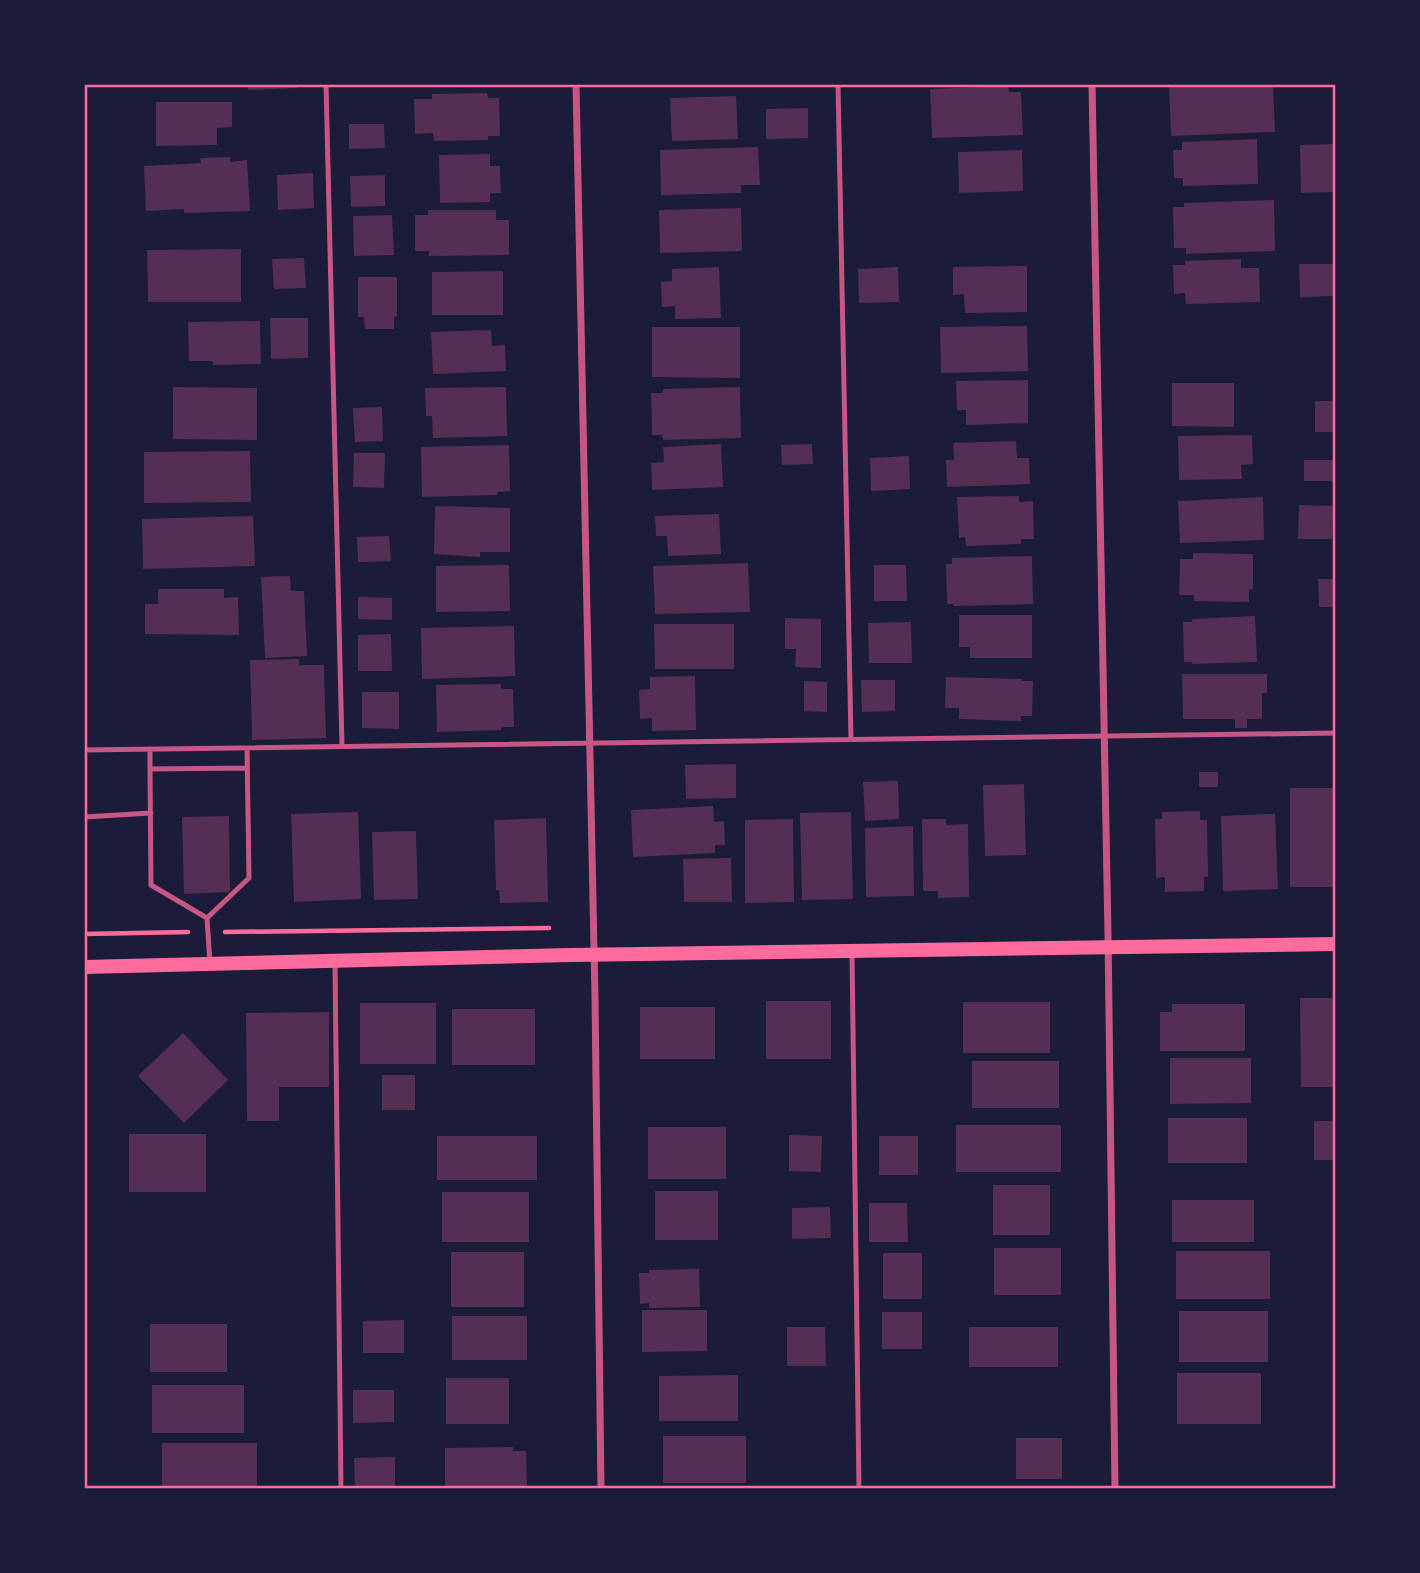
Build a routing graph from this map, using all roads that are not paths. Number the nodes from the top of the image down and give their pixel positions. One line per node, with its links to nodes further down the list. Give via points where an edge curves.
1 (326, 84): 9 (lane)
2 (576, 84): 8 (street)
3 (838, 84): 7 (lane)
4 (1092, 84): 6 (street)
5 (1336, 733): 6 (lane)
6 (1104, 736): 7 (lane); 19 (street)
7 (851, 740): 8 (lane)
8 (591, 743): 9 (lane); 21 (street)
9 (342, 746): 10 (lane)
10 (247, 748): 11 (lane); 13 (lane)
11 (150, 749): 12 (lane); 14 (lane)
12 (84, 750)
13 (247, 768): 14 (lane); 17 (lane, via 249,878)
14 (150, 769): 15 (lane)
15 (151, 813): 16 (lane); 17 (lane, via 151,885)
16 (84, 817)
17 (207, 918): 23 (lane)
18 (1336, 944): 19 (main road)
19 (1108, 947): 20 (main road); 28 (street)
20 (852, 951): 21 (main road); 27 (lane)
21 (594, 955): 22 (main road); 26 (street)
22 (335, 961): 23 (main road); 25 (lane)
23 (210, 964): 24 (main road)
24 (84, 967)
25 (341, 1489)
26 (601, 1489)
27 (859, 1489)
28 (1115, 1489)

